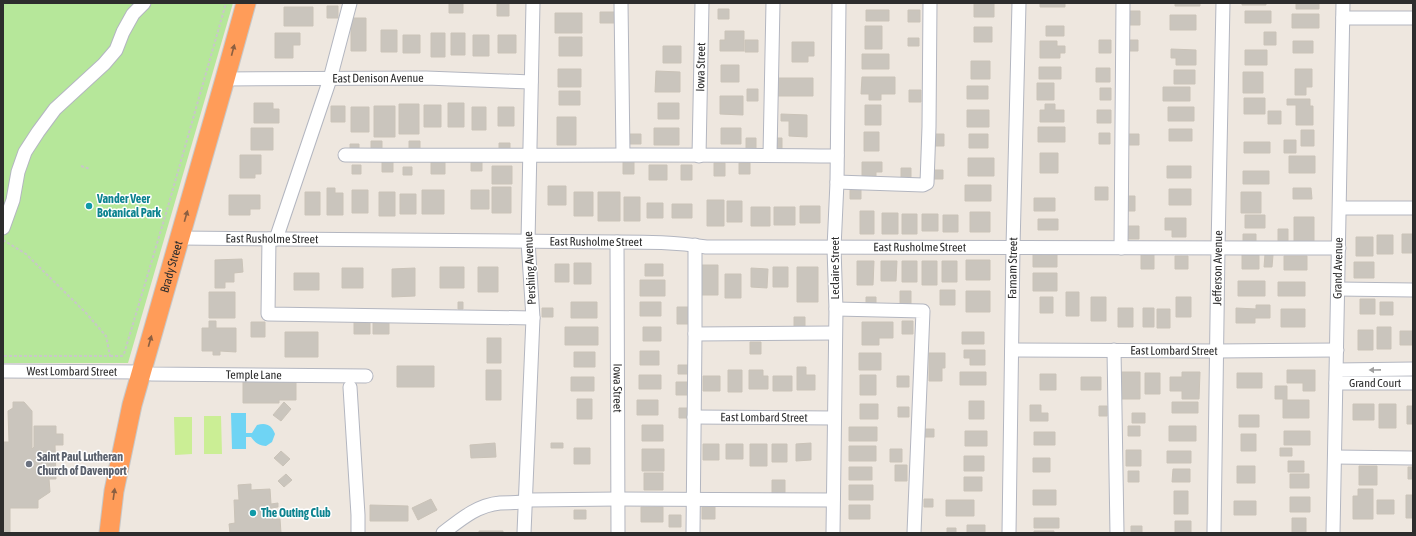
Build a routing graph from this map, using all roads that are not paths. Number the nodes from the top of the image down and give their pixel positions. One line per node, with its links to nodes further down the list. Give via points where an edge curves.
1 (144, 3): 28 (street, via 133,14 116,50 55,109 25,152)
2 (246, 3): 16 (highway, Brady Street, one-way to 2)
3 (350, 3): 17 (street)
4 (533, 3): 18 (street, Pershing Avenue)
5 (621, 3): 19 (street)
6 (702, 3): 22 (street, Iowa Street)
7 (773, 3): 23 (street)
8 (839, 3): 24 (street, Leclaire Street)
9 (930, 3): 25 (street, via 927,183 923,185)
10 (1019, 3): 34 (street, Farnam Street)
11 (1123, 3): 36 (street)
12 (1223, 3): 37 (street, Jefferson Avenue)
13 (1343, 3): 14 (street, Grand Avenue)
14 (1343, 18): 15 (street); 26 (street, Grand Avenue)
15 (1413, 18)
16 (225, 79): 17 (street, East Denison Avenue); 29 (highway, Brady Street, one-way to 16)
17 (330, 79): 18 (street, East Denison Avenue, via 426,78); 30 (street)
18 (531, 82): 21 (street, Pershing Avenue)
19 (623, 154): 21 (street); 22 (street)
20 (345, 155): 21 (street)
21 (530, 156): 31 (street, Pershing Avenue)
22 (699, 156): 23 (street)
23 (770, 156): 24 (street)
24 (837, 156): 25 (street, Leclaire Street)
25 (837, 182): 35 (street, Leclaire Street)
26 (1340, 208): 27 (street); 38 (street, Grand Avenue)
27 (1413, 208)
28 (3, 228)
29 (179, 238): 30 (street, East Rusholme Street); 51 (highway, Brady Street, one-way to 29)
30 (273, 239): 31 (street, East Rusholme Street); 42 (street, via 268,314)
31 (528, 241): 32 (street, East Rusholme Street); 42 (street, Pershing Avenue)
32 (617, 242): 33 (street, East Rusholme Street, via 655,241); 60 (street, Iowa Street)
33 (695, 245): 35 (street, East Rusholme Street); 44 (street)
34 (1013, 247): 35 (street, East Rusholme Street); 36 (street, East Rusholme Street); 45 (street, Farnam Street)
35 (834, 248): 41 (street, Leclaire Street)
36 (1121, 248): 37 (street, East Rusholme Street)
37 (1218, 248): 38 (street, East Rusholme Street); 48 (street, Jefferson Avenue)
38 (1339, 248): 39 (street, Grand Avenue)
39 (1338, 289): 40 (street); 47 (street, Grand Avenue)
40 (1413, 290)
41 (836, 309): 43 (street, Leclaire Street); 71 (street, via 923,311)
42 (533, 318): 63 (street, Pershing Avenue)
43 (835, 333): 44 (street); 57 (street, Leclaire Street)
44 (695, 334): 56 (street)
45 (1012, 350): 46 (street, East Lombard Street); 72 (street, Farnam Street)
46 (1114, 350): 48 (street, East Lombard Street); 73 (street)
47 (1337, 350): 48 (street, East Lombard Street); 53 (street, Grand Avenue)
48 (1217, 351): 74 (street, Jefferson Avenue)
49 (1413, 369): 53 (street, Grand Court, one-way to 53)
50 (3, 371): 51 (street, West Lombard Street)
51 (141, 372): 52 (street, Temple Lane); 65 (highway, Brady Street, one-way to 51, via 114,491)
52 (366, 376)
53 (1337, 376): 54 (street, Grand Court); 58 (street, Grand Avenue)
54 (1413, 382)
55 (350, 387): 64 (street, via 358,515)
56 (694, 417): 57 (street, East Lombard Street); 61 (street)
57 (834, 418): 62 (street, Leclaire Street)
58 (1335, 457): 59 (street); 75 (street, Grand Avenue)
59 (1413, 458)
60 (618, 499): 61 (street); 63 (street, via 530,500); 68 (street, Iowa Street)
61 (693, 499): 62 (street); 69 (street)
62 (833, 500): 70 (street, Leclaire Street)
63 (524, 503): 66 (street, via 499,503 472,511); 67 (street, Pershing Avenue)
64 (355, 529)
65 (109, 533)
66 (443, 533)
67 (524, 533)
68 (618, 533)
69 (693, 533)
70 (833, 533)
71 (914, 533)
72 (1009, 533)
73 (1117, 533)
74 (1214, 533)
75 (1333, 533)

